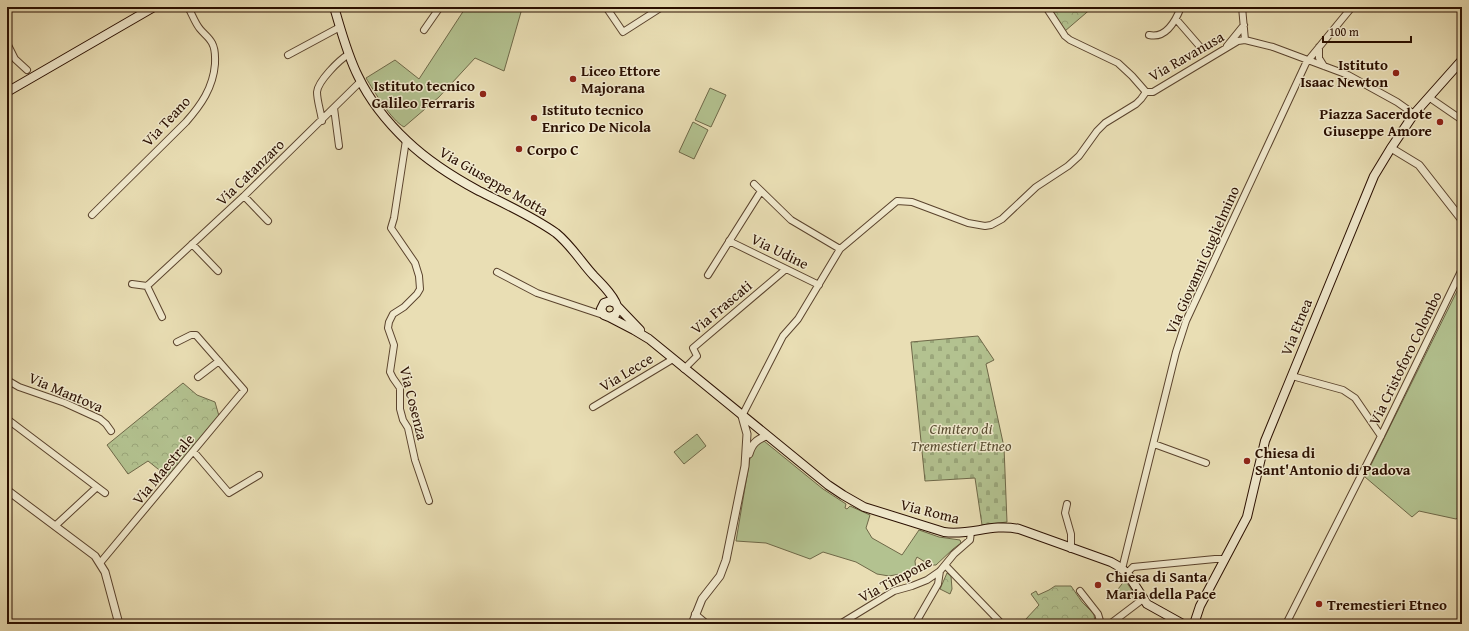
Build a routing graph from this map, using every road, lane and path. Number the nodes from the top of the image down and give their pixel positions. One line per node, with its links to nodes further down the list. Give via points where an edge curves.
1 (154, 7): 28 (main road)
2 (188, 7): 41 (street, Via Teano, via 215,51 214,71 209,90 186,122)
3 (334, 7): 13 (main road, Via Giuseppe Motta)
4 (440, 7): 14 (street)
5 (606, 7): 6 (street, via 623,32)
6 (662, 7)
7 (1046, 7): 29 (street, via 1065,36 1118,63)
8 (1181, 7): 11 (street)
9 (1242, 7): 12 (street)
10 (1352, 7): 18 (street, Via Giovanni Guglielmino)
11 (1176, 20): 15 (street, via 1166,31 1154,36); 19 (street)
12 (1244, 26): 16 (street); 20 (street)
13 (340, 27): 21 (main road, Via Giuseppe Motta); 22 (street)
14 (424, 30)
15 (1149, 35)
16 (1245, 40): 20 (street, Via Ravanusa); 24 (street, Via Ravanusa, via 1273,47)
17 (7, 43): 26 (street, via 14,59)
18 (1319, 46): 24 (street, Via Giovanni Guglielmino); 25 (street, via 1319,58)
19 (1202, 49)
20 (1223, 50): 29 (street, Via Ravanusa, via 1153,92)
21 (349, 54): 27 (main road, Via Giuseppe Motta); 34 (street, via 339,60 319,84 317,93)
22 (288, 55)
23 (1462, 60): 30 (main road, Via Etnea)
24 (1308, 61): 25 (street, Via Ravanusa); 77 (street, Via Giovanni Guglielmino, via 1186,321)
25 (1324, 66): 32 (street, Via Ravanusa, via 1348,75 1398,102)
26 (27, 70)
27 (361, 82): 31 (street, Via Catanzaro); 35 (main road, Via Giuseppe Motta)
28 (7, 92)
29 (1146, 92): 46 (street, via 1136,104 1105,123 1079,156 1036,187 998,222 985,226 968,223 900,200)
30 (1430, 98): 32 (main road, Via Etnea); 33 (street)
31 (334, 108): 34 (street, Via Catanzaro); 36 (street)
32 (1414, 114): 37 (main road, Via Etnea)
33 (1462, 120)
34 (322, 121): 40 (street, Via Catanzaro)
35 (406, 140): 50 (main road, Via Giuseppe Motta, via 457,179 551,230 566,242); 86 (street, Via Cosenza, via 391,228 415,264 420,289 404,307 393,314 389,322 388,328 394,345 390,372 400,388 400,409)
36 (338, 146)
37 (1391, 148): 42 (street, via 1419,165); 66 (main road, Via Etnea, via 1374,176)
38 (754, 184): 39 (street)
39 (761, 191): 44 (street); 46 (street, via 791,220)
40 (244, 196): 43 (street); 45 (street, Via Catanzaro)
41 (92, 215)
42 (1462, 220)
43 (268, 221)
44 (729, 241): 47 (street, Via Udine); 52 (street)
45 (192, 244): 48 (street); 55 (street, Via Catanzaro)
46 (840, 249): 54 (street)
47 (786, 269): 54 (street, Via Udine); 65 (street, Via Frascati, via 692,348 696,356)
48 (218, 271)
49 (497, 272): 58 (street, via 537,293)
50 (590, 272): 56 (main road, via 603,292); 57 (main road)
51 (1461, 272): 76 (street, Via Cristoforo Colombo)
52 (708, 275)
53 (132, 284): 55 (street)
54 (819, 285): 70 (street, via 798,319 783,336)
55 (147, 286): 59 (street)
56 (603, 304): 57 (main road, via 610,300); 58 (street, via 596,308); 60 (main road, via 602,312)
57 (617, 305): 60 (main road, via 615,315); 61 (main road)
58 (580, 308): 60 (street)
59 (162, 317)
60 (608, 317): 61 (main road)
61 (649, 339): 63 (main road)
62 (177, 342): 64 (street, via 196,335)
63 (673, 359): 65 (main road); 69 (street, Via Lecce)
64 (218, 361): 67 (street); 79 (street, Via Maestrale, via 244,390)
65 (684, 369): 70 (main road)
66 (1292, 376): 76 (street, via 1343,390 1354,398); 91 (main road, Via Etnea, via 1266,441 1247,517)
67 (198, 377)
68 (7, 380): 73 (street, Via Mantova, via 100,419)
69 (593, 407)
70 (742, 416): 72 (main road, Via Roma); 74 (street)
71 (7, 419): 83 (street)
72 (756, 428): 74 (street); 75 (main road, Via Roma); 78 (street)
73 (111, 431)
74 (747, 434): 81 (street)
75 (766, 436): 78 (street, via 758,439); 89 (main road, Via Roma, via 854,502 944,532)
76 (1381, 436): 109 (street, Via Cristoforo Colombo)
77 (1154, 444): 80 (street); 95 (street, Via Giovanni Guglielmino)
78 (751, 447): 81 (street)
79 (194, 452): 82 (street, via 229,493); 92 (street, Via Maestrale)
80 (1206, 464)
81 (745, 466): 98 (street, via 724,568 717,582 702,599)
82 (259, 475)
83 (97, 487): 85 (street); 88 (street)
84 (7, 490): 88 (street)
85 (105, 493)
86 (429, 501)
87 (1067, 504): 90 (street, via 1065,511 1071,534)
88 (55, 526): 92 (street, via 95,556)
89 (971, 532): 90 (main road, Via Roma, via 994,527 1019,529); 93 (street, Via Timpone, via 970,540 954,554)
90 (1071, 549): 95 (main road, Via Roma, via 1111,562)
91 (1224, 559): 95 (street, via 1133,567); 108 (main road, Via Etnea, via 1200,606)
92 (100, 563): 99 (street, via 105,572)
93 (946, 566): 94 (street, Via Timpone); 104 (street)
94 (940, 571): 102 (street, Via Timpone, via 927,580 894,591); 103 (street, via 938,584)
95 (1124, 571): 97 (main road)
96 (1080, 591): 105 (street, via 1098,614)
97 (1143, 599): 106 (street); 107 (main road, via 1155,610)
98 (695, 614): 100 (street); 101 (street)
99 (119, 624)
100 (692, 624)
101 (707, 624)
102 (840, 624)
103 (915, 624)
104 (1002, 624)
105 (1101, 624)
106 (1110, 624)
107 (1183, 624)
108 (1194, 624)
109 (1286, 624)

